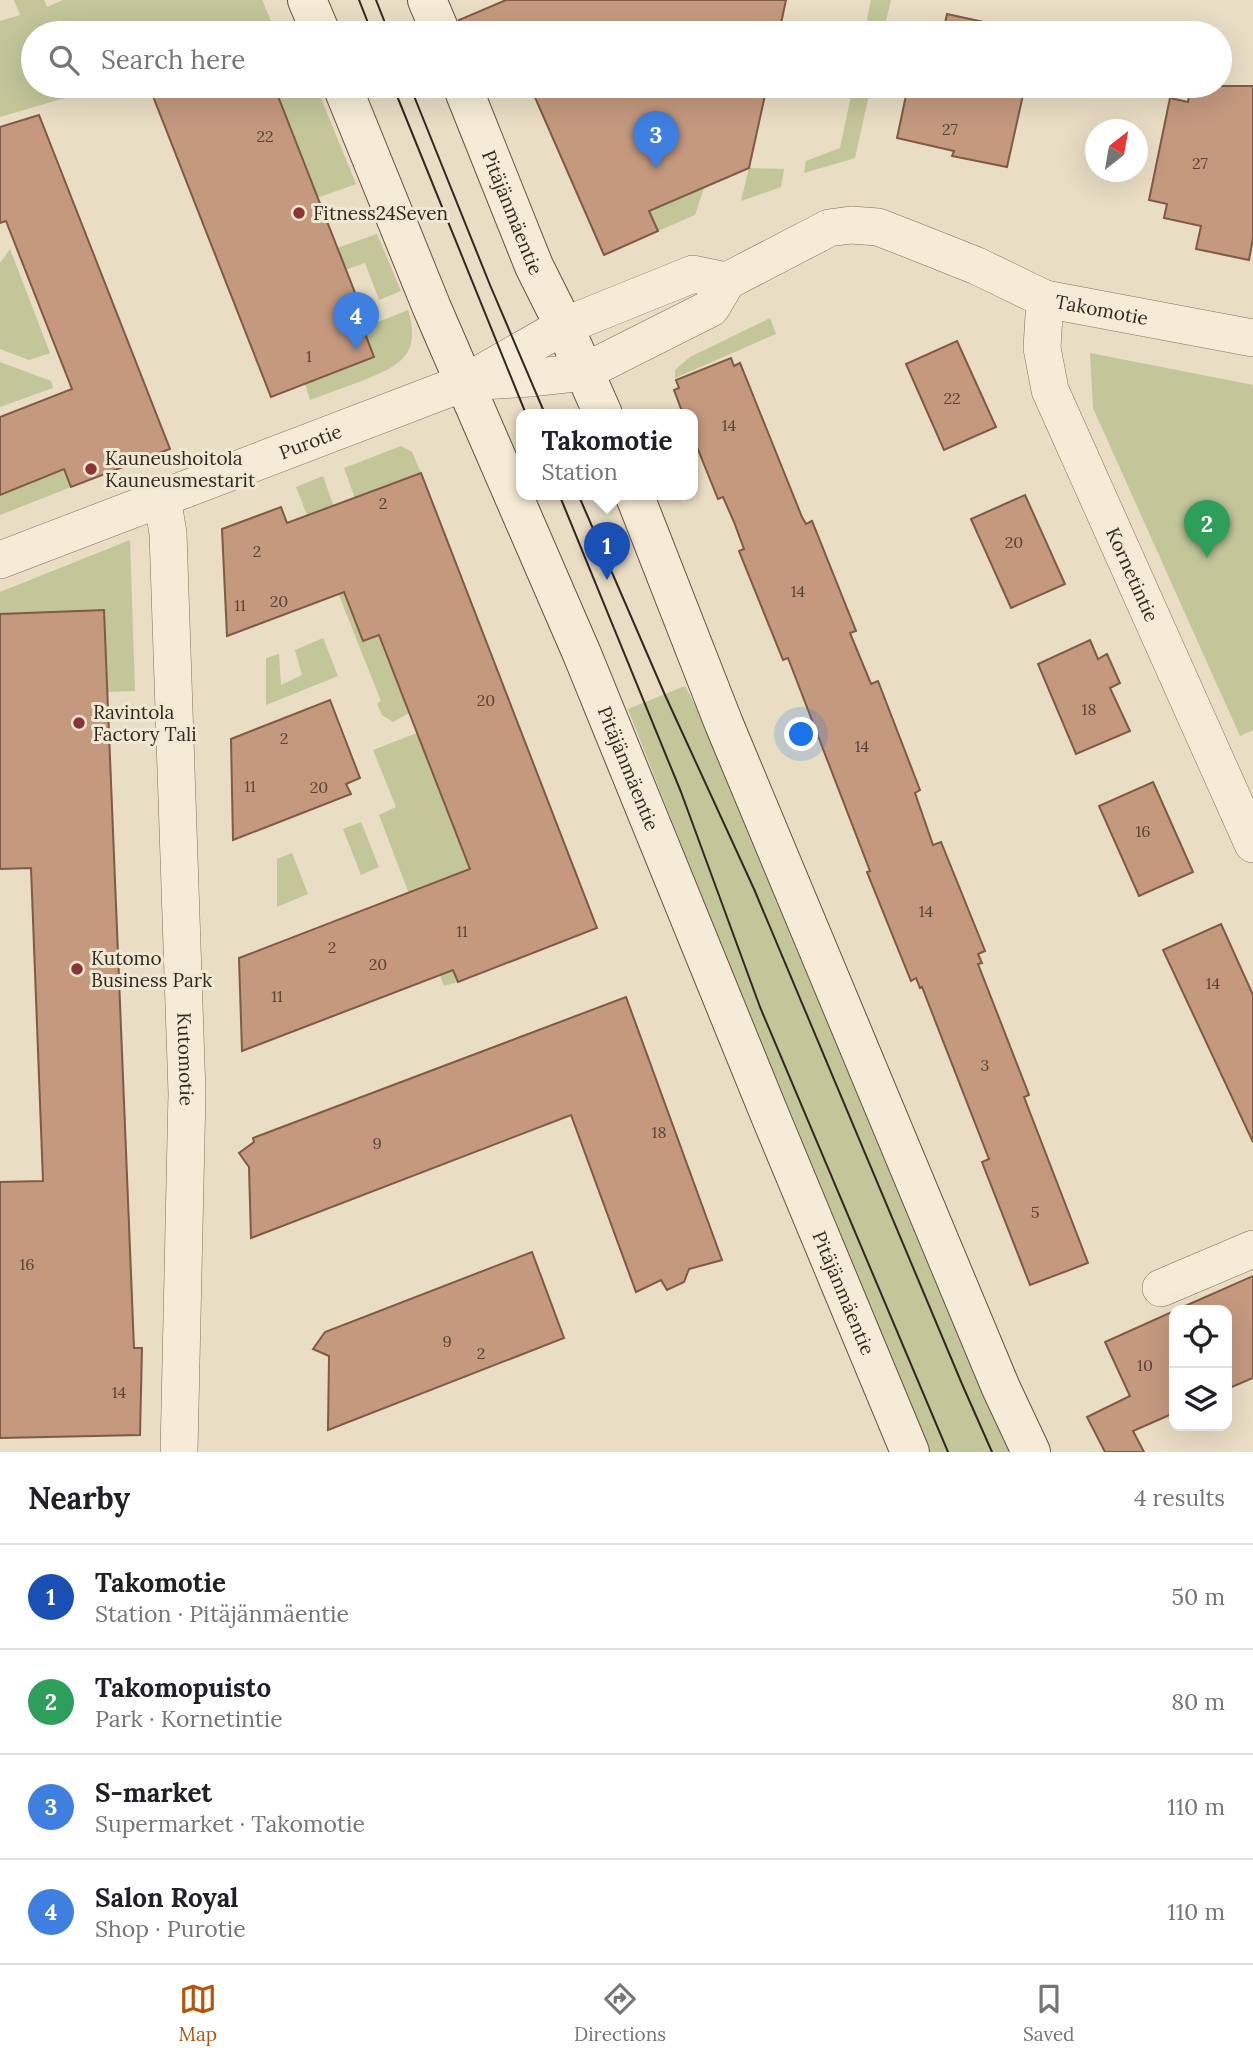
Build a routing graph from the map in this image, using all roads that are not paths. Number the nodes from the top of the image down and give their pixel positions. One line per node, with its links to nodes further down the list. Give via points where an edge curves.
1 (307, 0): 3 (main road)
2 (427, 0): 4 (main road)
3 (316, 21)
4 (436, 21)
5 (347, 98): 12 (main road, Pitäjänmäentie)
6 (467, 98): 9 (main road, Pitäjänmäentie, via 534,266)
7 (727, 281): 8 (street, Takomotie, via 829,228 851,225 878,227); 9 (street, via 693,274); 11 (street, Takomotie, via 712,308)
8 (1045, 299): 10 (street, Takomotie); 19 (street, Kornetintie, via 1042,348 1050,390)
9 (564, 327): 11 (main road, Pitäjänmäentie); 12 (street)
10 (1253, 338)
11 (584, 372): 12 (street, Takomotie); 13 (main road, Pitäjänmäentie)
12 (466, 382): 14 (street, Purotie); 15 (main road, Pitäjänmäentie)
13 (601, 409)
14 (162, 498): 18 (street, Purotie); 22 (street, Kutomotie, via 168,533 187,1093)
15 (516, 499)
16 (516, 500): 23 (main road, Pitäjänmäentie)
17 (636, 500): 24 (main road, via 724,724)
18 (0, 561)
19 (1253, 844)
20 (1253, 1249): 21 (street)
21 (1161, 1288)
22 (179, 1452)
23 (910, 1452)
24 (1031, 1452)

